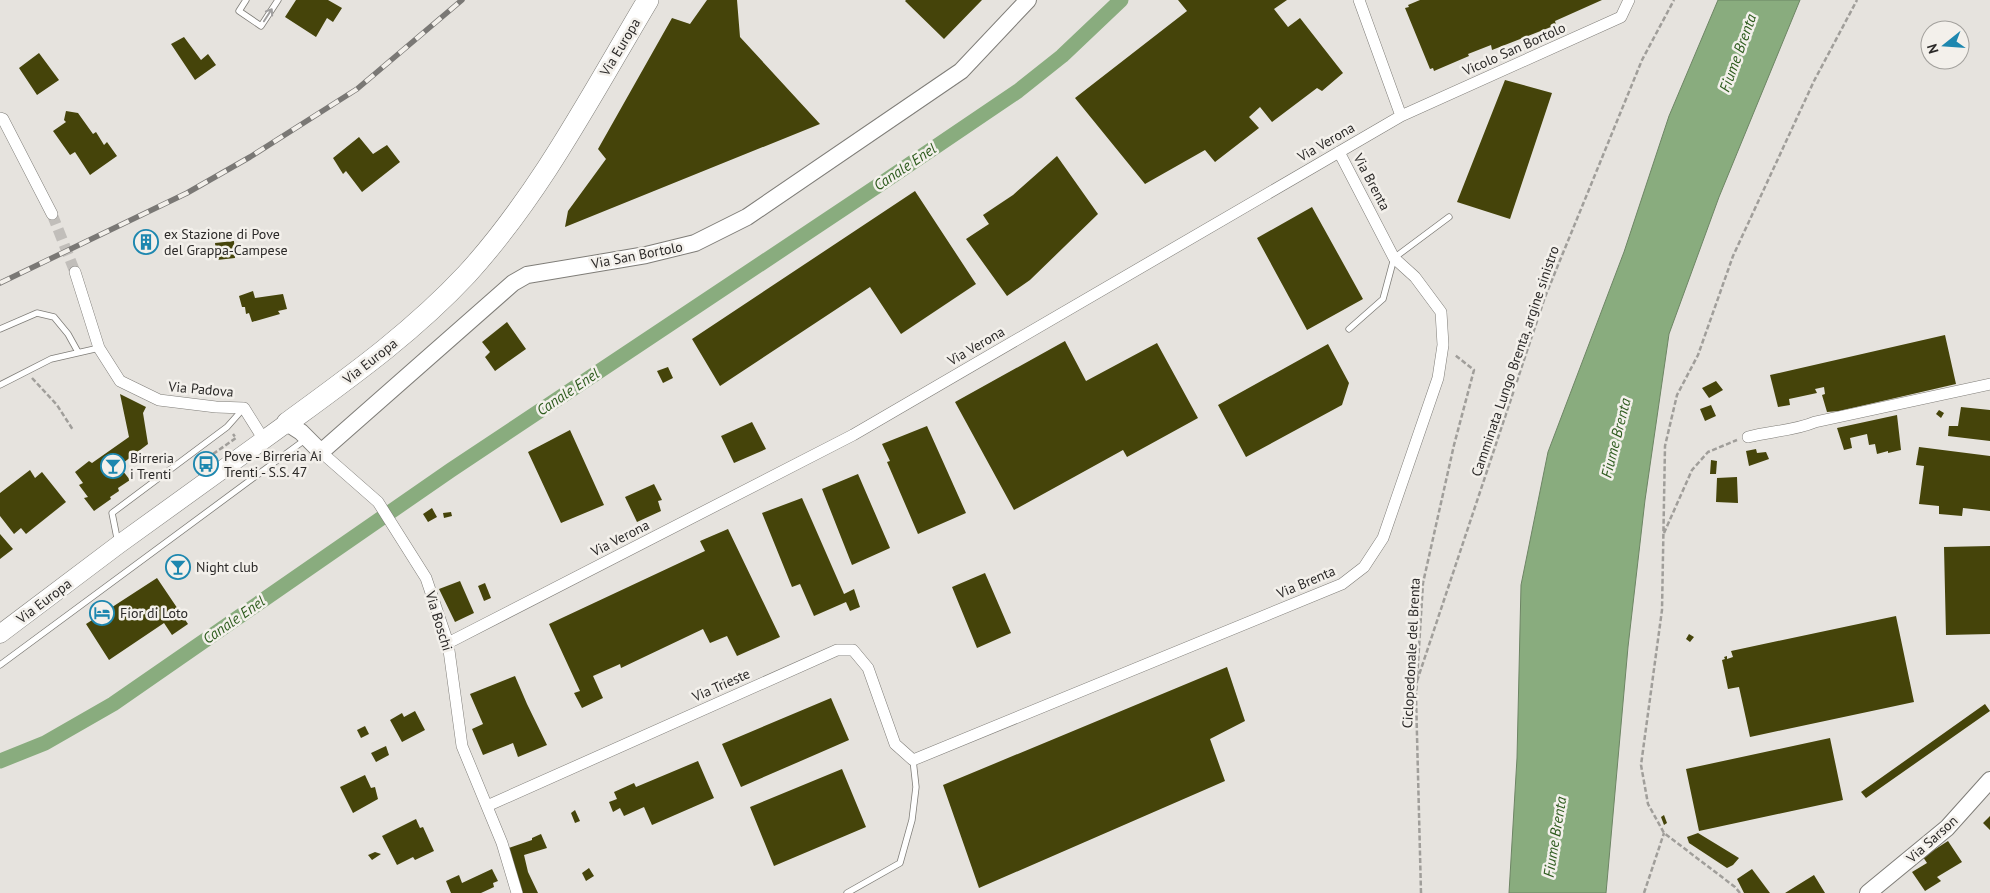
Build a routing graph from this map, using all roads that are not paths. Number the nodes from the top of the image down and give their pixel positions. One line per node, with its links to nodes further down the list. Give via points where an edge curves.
1 (246, 0): 2 (lane, one-way to 2, via 239,12 261,26)
2 (278, 0)
3 (648, 0): 21 (highway, Via Europa, via 547,167 484,254 407,332)
4 (1028, 0): 25 (street, Via San Bortolo, via 960,71 747,217 694,243 646,255 527,275 513,283)
5 (1359, 0): 7 (street)
6 (1629, 0): 7 (street, Vicolo San Bortolo, via 1621,17)
7 (1401, 116): 9 (street, Via Verona)
8 (0, 118): 10 (street)
9 (1339, 152): 12 (street, Via Brenta); 28 (street, Via Verona, via 853,434)
10 (52, 214)
11 (1449, 217): 12 (lane)
12 (1394, 258): 15 (lane, via 1383,298); 30 (street, Via Brenta, via 1415,277 1441,312 1443,345 1438,378 1384,538 1364,567 1342,584)
13 (75, 272): 16 (street, Via Padova)
14 (0, 329): 17 (lane, via 36,312 54,317)
15 (1349, 329)
16 (100, 348): 17 (lane); 20 (street, Via Padova, via 120,381 159,400)
17 (78, 352): 19 (lane, via 51,358)
18 (1990, 384): 22 (street, via 1815,422 1802,428 1786,428)
19 (0, 385)
20 (244, 408): 24 (street, Via Padova); 26 (lane, via 227,427 112,513)
21 (287, 423): 23 (street, Via Boschi); 24 (main road, Via Europa)
22 (1748, 437)
23 (308, 438): 25 (street, Via Boschi); 29 (lane)
24 (264, 440): 26 (main road, Via Europa)
25 (321, 452): 28 (street, Via Boschi, via 378,502 395,527 426,578)
26 (118, 545): 27 (main road, Via Europa)
27 (0, 634)
28 (448, 643): 32 (street, Via Boschi, via 462,746)
29 (0, 665)
30 (913, 760): 32 (street, Via Trieste, via 895,744 868,668 853,650 837,650); 34 (lane, via 916,787 912,820 900,864)
31 (1990, 780): 35 (street, Via Sarson, via 1947,828)
32 (487, 806): 33 (street, Via Boschi)
33 (517, 893)
34 (847, 893)
35 (1868, 893)

